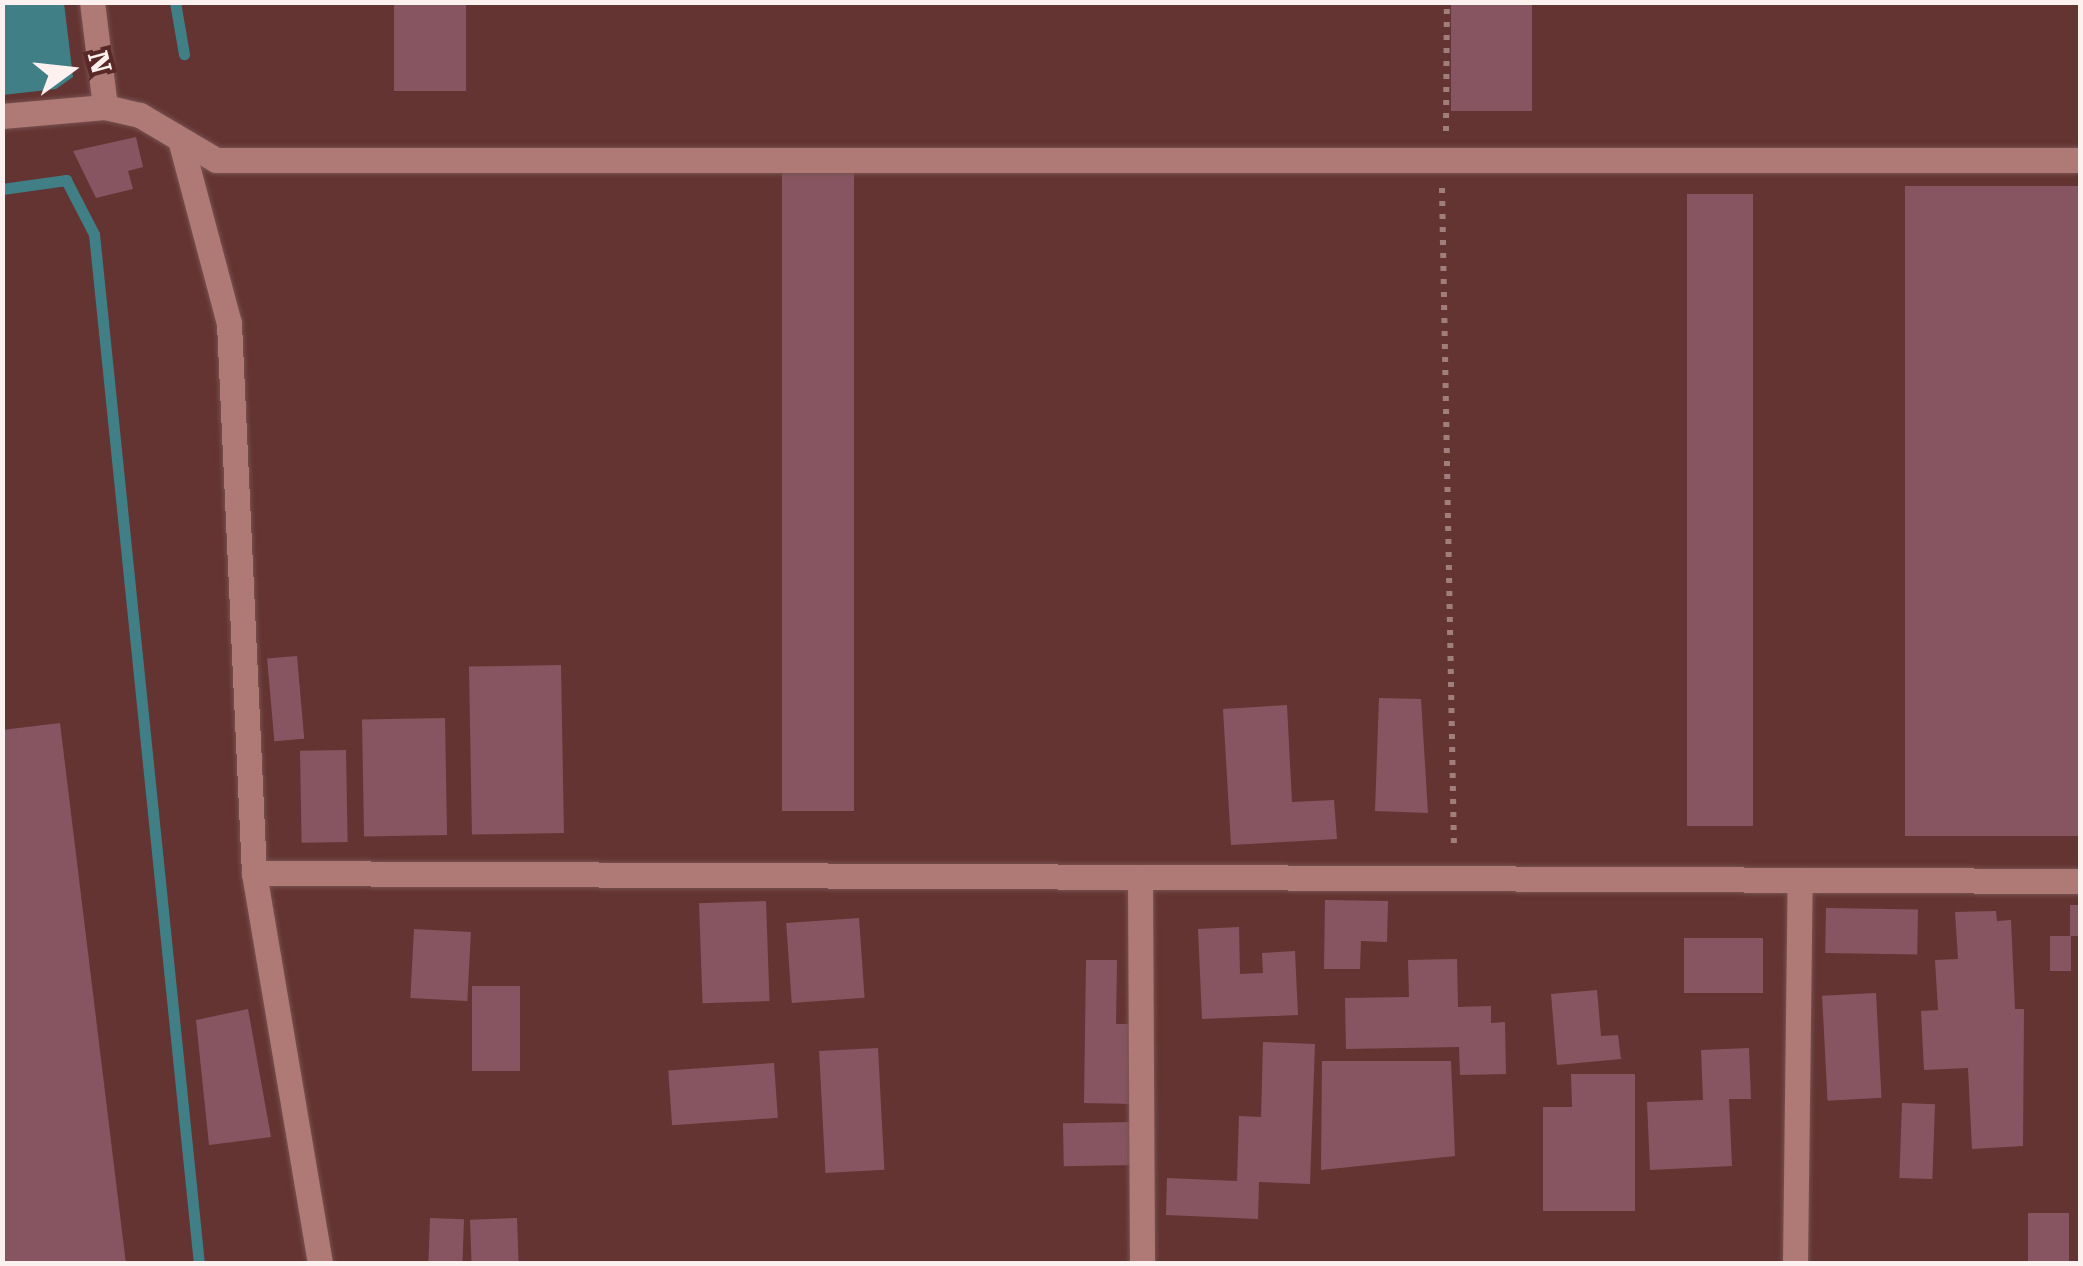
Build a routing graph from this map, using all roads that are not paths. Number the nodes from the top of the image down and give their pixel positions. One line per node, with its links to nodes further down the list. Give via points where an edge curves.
1 (92, 2): 2 (street)
2 (105, 107): 3 (street); 4 (street, via 140,115)
3 (2, 116)
4 (181, 143): 5 (street, via 216,160); 6 (street, via 229,323)
5 (2080, 160)
6 (254, 873): 7 (street); 10 (street)
7 (1140, 880): 8 (street); 11 (street)
8 (1800, 880): 9 (street); 12 (street)
9 (2080, 880)
10 (320, 1264)
11 (1142, 1264)
12 (1795, 1264)

